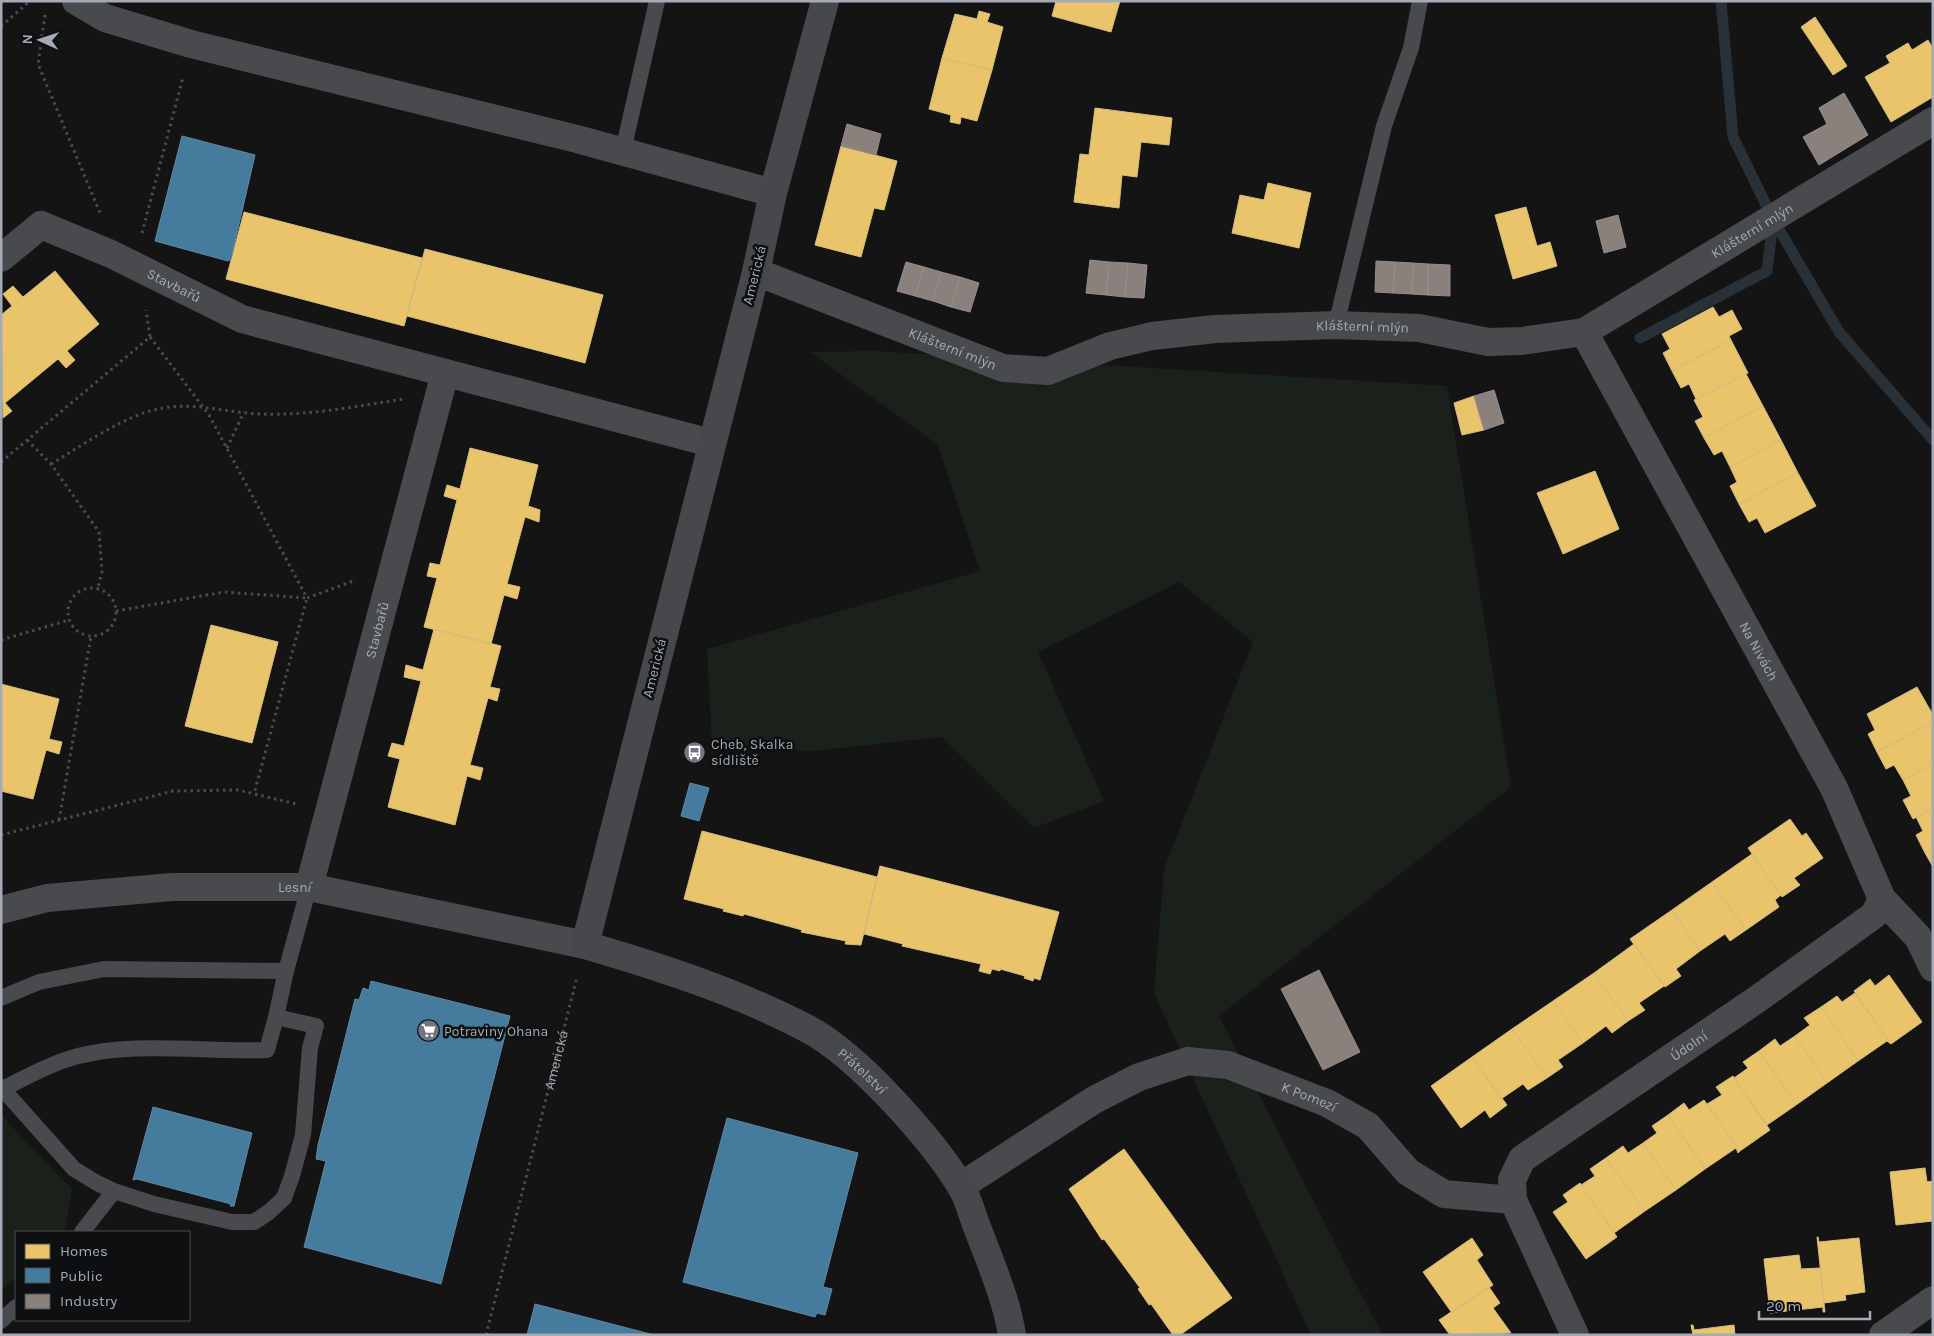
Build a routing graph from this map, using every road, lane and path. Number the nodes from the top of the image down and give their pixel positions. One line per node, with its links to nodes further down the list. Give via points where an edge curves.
1 (30, 1): 7 (path)
2 (76, 1): 8 (street, via 105,18)
3 (657, 1): 10 (lane)
4 (825, 1): 11 (street, Americká)
5 (1420, 1): 15 (lane, via 1411,48 1384,126)
6 (46, 10): 13 (path, via 38,64)
7 (1, 26)
8 (192, 44): 10 (street); 13 (path)
9 (1933, 121): 16 (street, Klášterní mlýn)
10 (623, 151): 11 (street)
11 (773, 193): 14 (street, Americká)
12 (1, 258): 13 (street, Stavbařů, via 41,225)
13 (131, 264): 17 (path); 18 (street, Stavbařů, via 242,319)
14 (756, 272): 15 (street, Klášterní mlýn, via 1003,368 1048,371 1110,346 1152,336 1216,329); 22 (street, Americká)
15 (1336, 325): 16 (street, Klášterní mlýn, via 1419,328 1488,342 1522,341)
16 (1584, 332): 38 (street, Na Nivách, via 1834,788)
17 (150, 337): 19 (path); 21 (path)
18 (442, 384): 20 (path, via 319,412); 22 (street, Stavbařů); 26 (street, Stavbařů)
19 (203, 407): 20 (path); 23 (path); 25 (path, via 162,408 133,418)
20 (244, 412): 23 (path)
21 (27, 440): 24 (path); 25 (path)
22 (710, 443): 40 (street, Americká)
23 (227, 448): 28 (path)
24 (1, 462)
25 (51, 464): 27 (path, via 99,532 102,571)
26 (394, 565): 28 (path); 34 (street, Stavbařů)
27 (98, 588): 29 (path, via 111,597); 30 (path, via 83,589 76,594 68,608)
28 (307, 598): 29 (path, via 224,592); 33 (path)
29 (116, 611): 31 (path, via 115,619 106,632)
30 (69, 620): 31 (path, via 76,630); 32 (path)
31 (91, 636): 35 (path)
32 (1, 640)
33 (254, 794): 34 (path); 35 (path, via 238,790 174,791)
34 (329, 812): 37 (street, Stavbařů)
35 (59, 820): 36 (path)
36 (1, 835)
37 (309, 887): 39 (street, Lesní, via 172,887 47,898); 40 (street, Lesní); 42 (lane)
38 (1882, 899): 41 (street, Na Nivách, via 1918,937); 48 (street, Údolní, via 1874,915 1756,1000 1522,1159 1512,1180)
39 (1, 910)
40 (585, 945): 46 (street, Přátelství, via 742,998 809,1030 868,1076 928,1140); 53 (path, Americká)
41 (1933, 968)
42 (286, 971): 43 (lane, via 104,969 39,982); 44 (lane)
43 (1, 998)
44 (276, 1017): 45 (lane, via 267,1050 228,1052 162,1048 113,1051 66,1059); 47 (lane, via 316,1026 308,1064 303,1135 284,1198 254,1222 232,1222)
45 (2, 1088): 47 (lane, via 74,1168)
46 (961, 1186): 48 (street, K Pomezí, via 1094,1100 1139,1077 1188,1061 1228,1066 1327,1104 1368,1126 1408,1172 1444,1194); 54 (street, Přátelství, via 1002,1294)
47 (114, 1191): 49 (lane)
48 (1513, 1200): 55 (street)
49 (83, 1231)
50 (1933, 1300): 56 (street)
51 (15, 1308): 52 (lane)
52 (1, 1321)
53 (486, 1335)
54 (1012, 1335)
55 (1575, 1335)
56 (1883, 1335)

